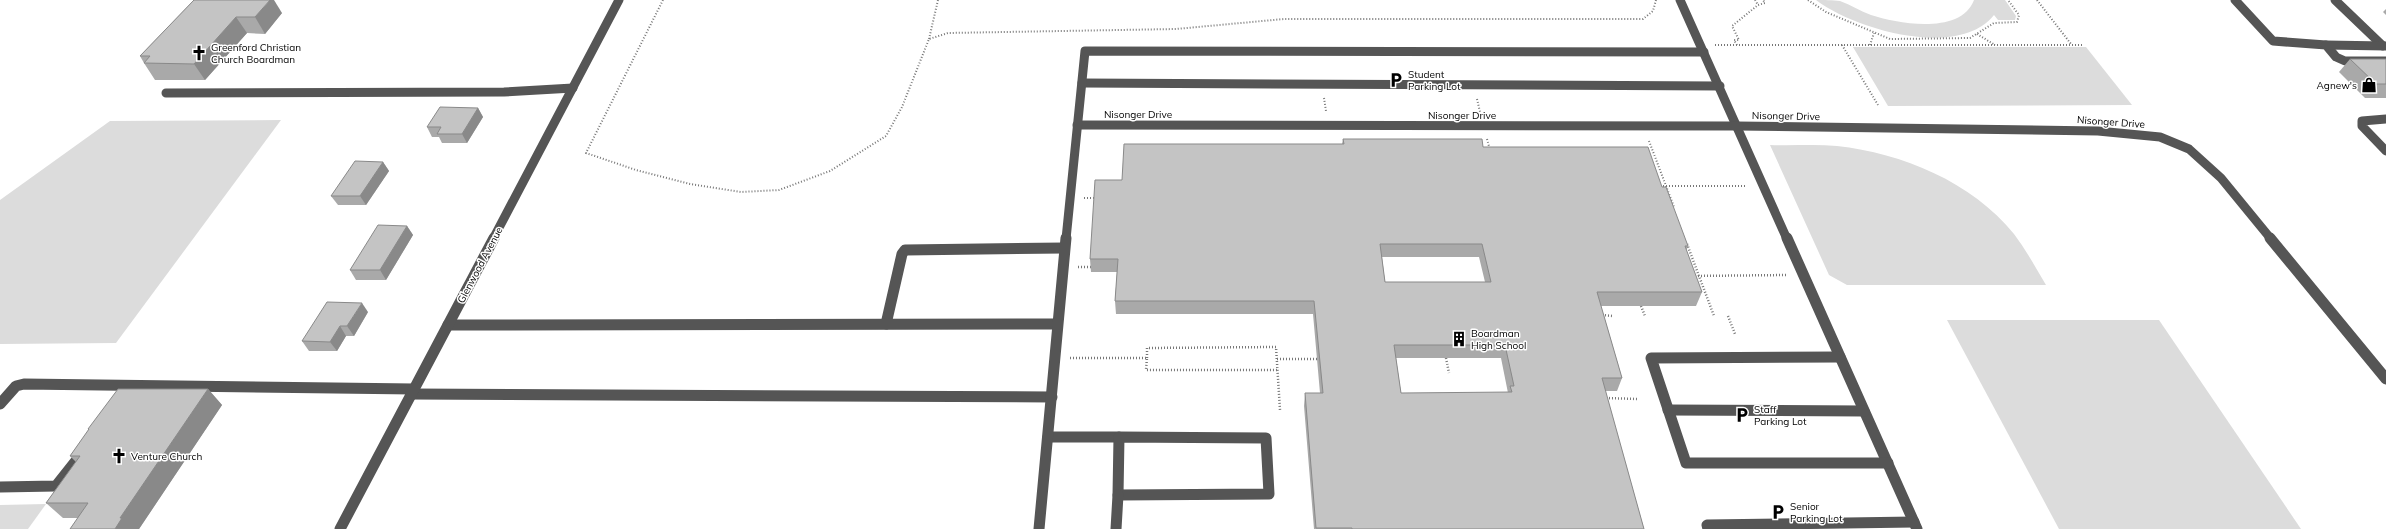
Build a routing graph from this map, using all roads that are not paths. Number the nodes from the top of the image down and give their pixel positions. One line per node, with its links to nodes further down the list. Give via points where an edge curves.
1 (620, 0): 11 (street, Glenwood Avenue)
2 (1680, 0): 7 (street)
3 (2235, 0): 5 (street, via 2273,41)
4 (2335, 0): 6 (street)
5 (2326, 45): 6 (street); 8 (street, via 2336,57 2345,61)
6 (2385, 46)
7 (1703, 48): 9 (street, via 1085,51); 10 (street)
8 (2386, 61)
9 (1082, 83): 10 (street); 14 (street)
10 (1720, 86): 15 (street)
11 (573, 88): 12 (street, via 504,92); 20 (street, Glenwood Avenue)
12 (166, 93)
13 (2386, 119): 16 (street, via 2362,121 2362,126)
14 (1077, 125): 15 (street, Nisonger Drive); 17 (street)
15 (1737, 126): 21 (street); 22 (street, Nisonger Drive, via 2098,131 2140,134 2176,142 2199,156 2221,178)
16 (2386, 151)
17 (1064, 248): 18 (street, via 905,250); 19 (street)
18 (886, 324): 19 (street); 20 (street)
19 (1057, 324): 25 (street)
20 (448, 325): 24 (street, Glenwood Avenue)
21 (1840, 357): 28 (street, via 1651,358); 29 (street)
22 (2386, 379)
23 (132, 386): 24 (street); 26 (street); 27 (street, via 24,384 16,386)
24 (413, 391): 25 (street); 37 (street, Glenwood Avenue)
25 (1052, 397): 30 (street)
26 (122, 399)
27 (0, 404)
28 (1668, 410): 29 (street); 33 (street, via 1686,463)
29 (1864, 411): 33 (street)
30 (1048, 437): 31 (street); 38 (street)
31 (1119, 437): 35 (street); 35 (street, via 1266,438 1269,494)
32 (90, 443): 34 (street, via 56,486)
33 (1888, 463): 36 (street)
34 (0, 487)
35 (1118, 495): 39 (street)
36 (1915, 526): 40 (street, via 1707,525)
37 (340, 529)
38 (1039, 529)
39 (1116, 529)
40 (1708, 529)

